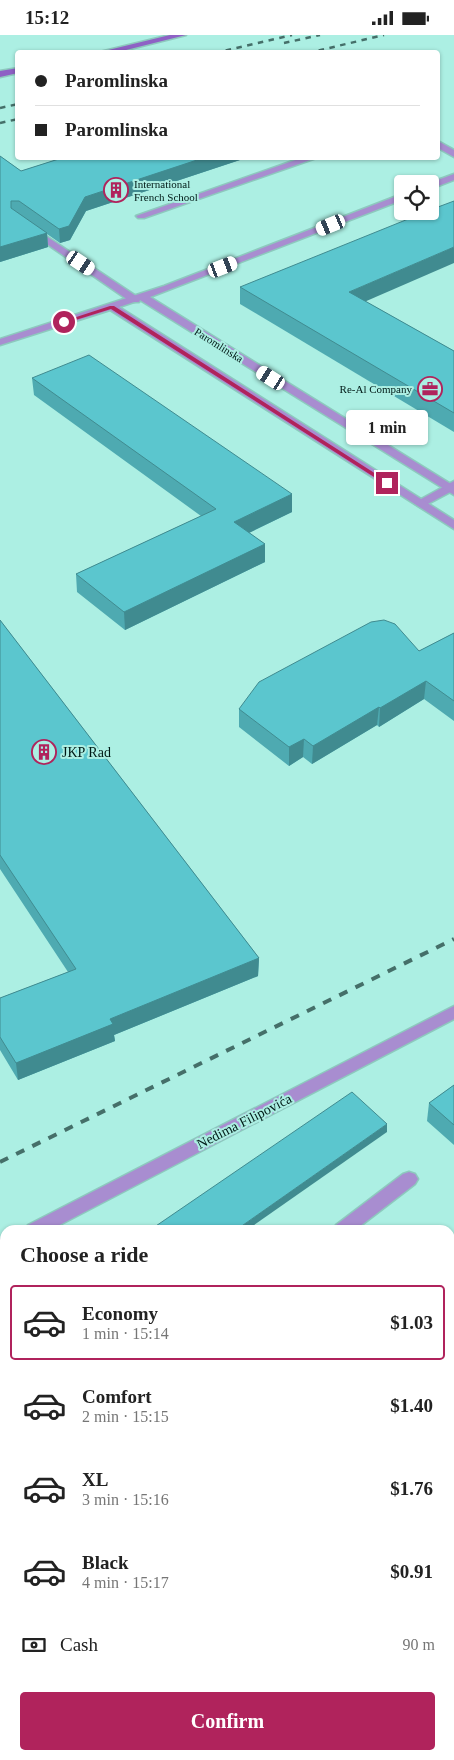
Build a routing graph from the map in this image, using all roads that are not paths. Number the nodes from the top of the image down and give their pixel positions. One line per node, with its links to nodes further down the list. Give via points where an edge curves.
1 (182, 35): 2 (main road)
2 (114, 50)
3 (15, 71): 4 (main road)
4 (0, 74)
5 (440, 145): 6 (street)
6 (454, 154)
7 (307, 160): 11 (street)
8 (454, 177): 9 (street)
9 (439, 183)
10 (394, 200): 13 (street)
11 (141, 216)
12 (24, 224): 13 (street, Paromlinska)
13 (138, 298): 14 (street); 16 (street, Paromlinska)
14 (112, 307): 15 (street); 17 (street, Paromlinska)
15 (0, 342)
16 (452, 488): 17 (street)
17 (420, 503): 18 (street)
18 (454, 525)
19 (454, 1012): 21 (street, Nedima Filipovića)
20 (409, 1179): 22 (street)
21 (44, 1225)
22 (349, 1225)

